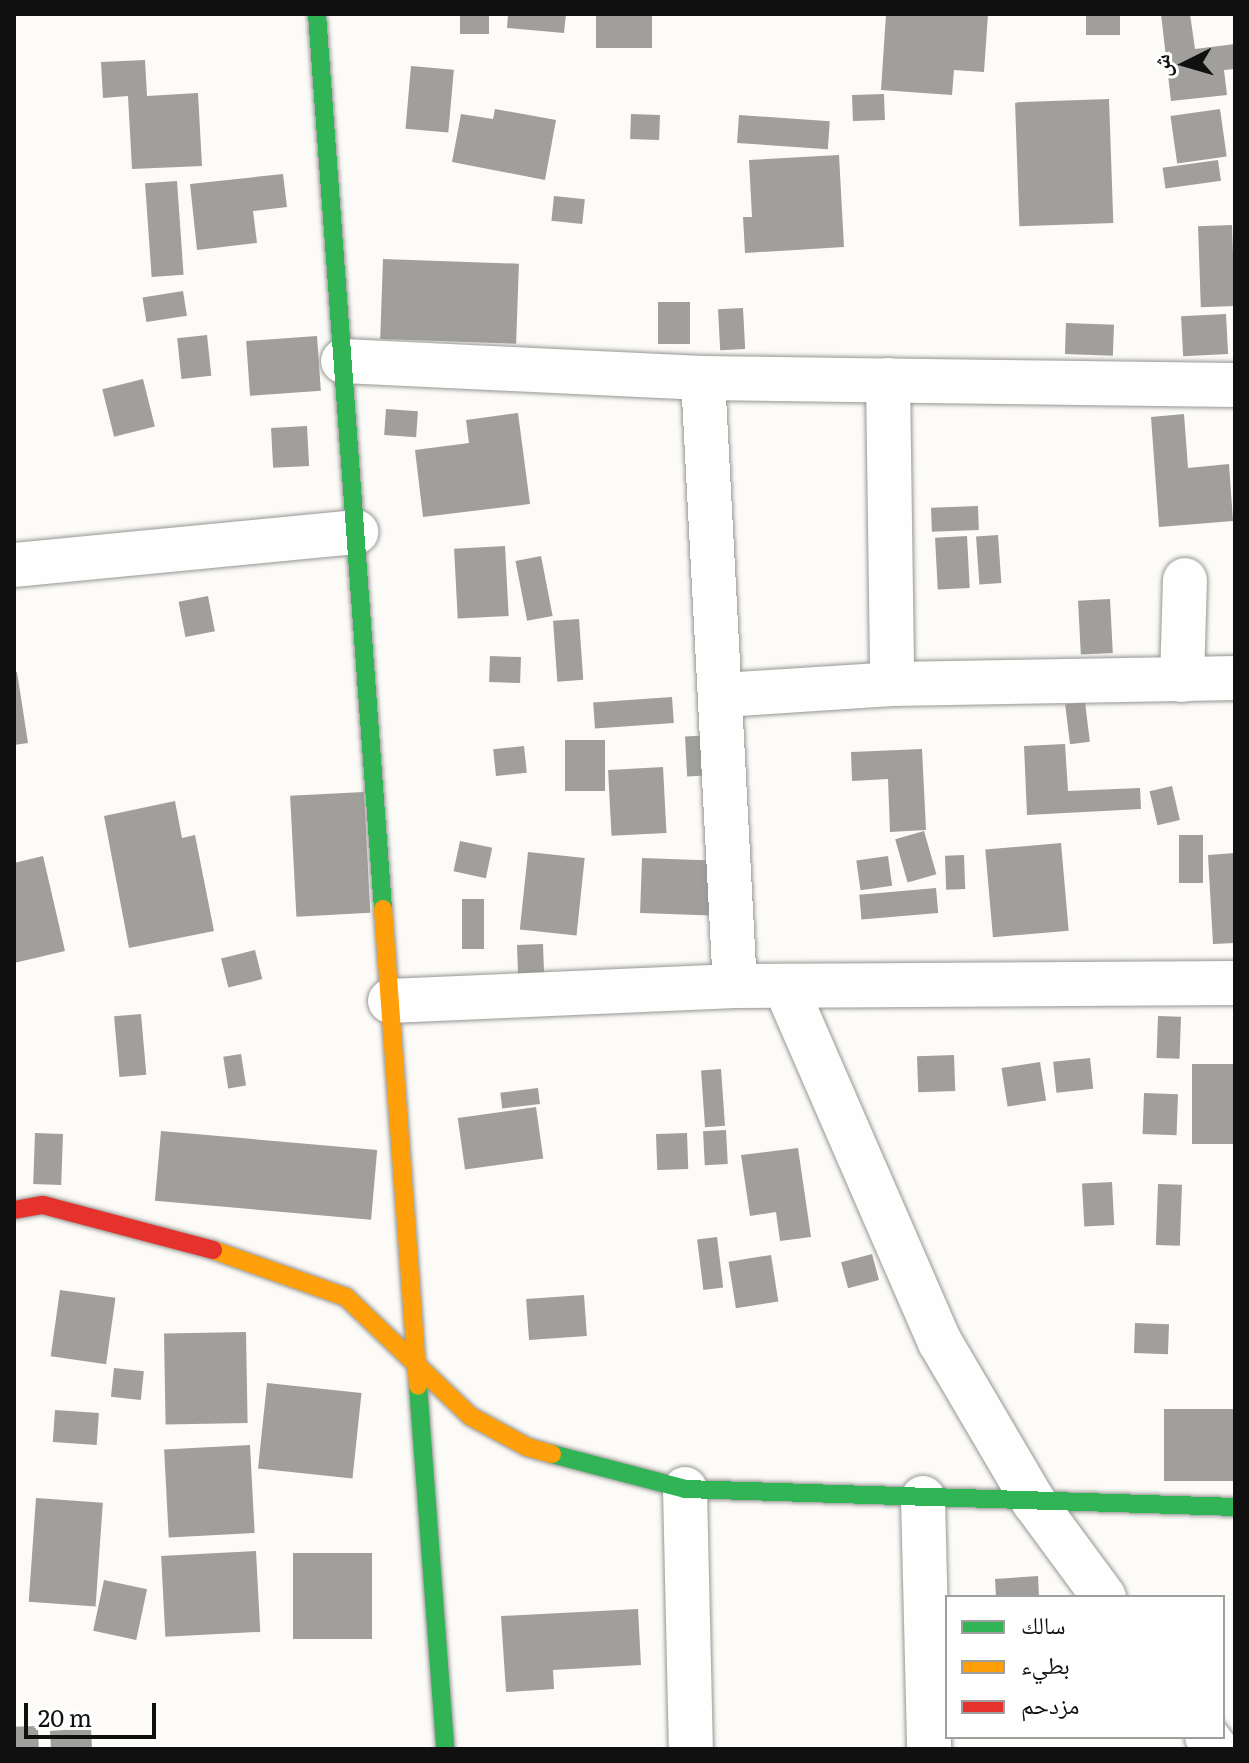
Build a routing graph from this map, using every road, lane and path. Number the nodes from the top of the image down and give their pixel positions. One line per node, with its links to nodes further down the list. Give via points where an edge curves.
1 (317, 14): 2 (street)
2 (343, 361): 3 (street); 6 (street)
3 (703, 378): 4 (street); 12 (street)
4 (888, 380): 5 (street); 11 (street)
5 (1235, 385)
6 (356, 532): 7 (street); 16 (street)
7 (14, 565)
8 (1185, 580): 10 (street)
9 (1235, 678): 10 (street)
10 (1182, 680): 11 (street)
11 (892, 684): 12 (street)
12 (723, 695): 14 (street)
13 (1235, 983): 15 (street)
14 (735, 986): 15 (street); 16 (street)
15 (785, 986): 21 (street, via 940,1342)
16 (390, 1001): 18 (street)
17 (14, 1210): 18 (street, via 43,1205 168,1234 346,1297)
18 (414, 1359): 19 (street, via 470,1416 527,1447); 24 (street)
19 (685, 1489): 20 (street); 25 (street)
20 (923, 1498): 21 (street); 26 (street)
21 (1034, 1502): 22 (street); 23 (street)
22 (1235, 1507)
23 (1103, 1595)
24 (445, 1749)
25 (691, 1749)
26 (929, 1749)

